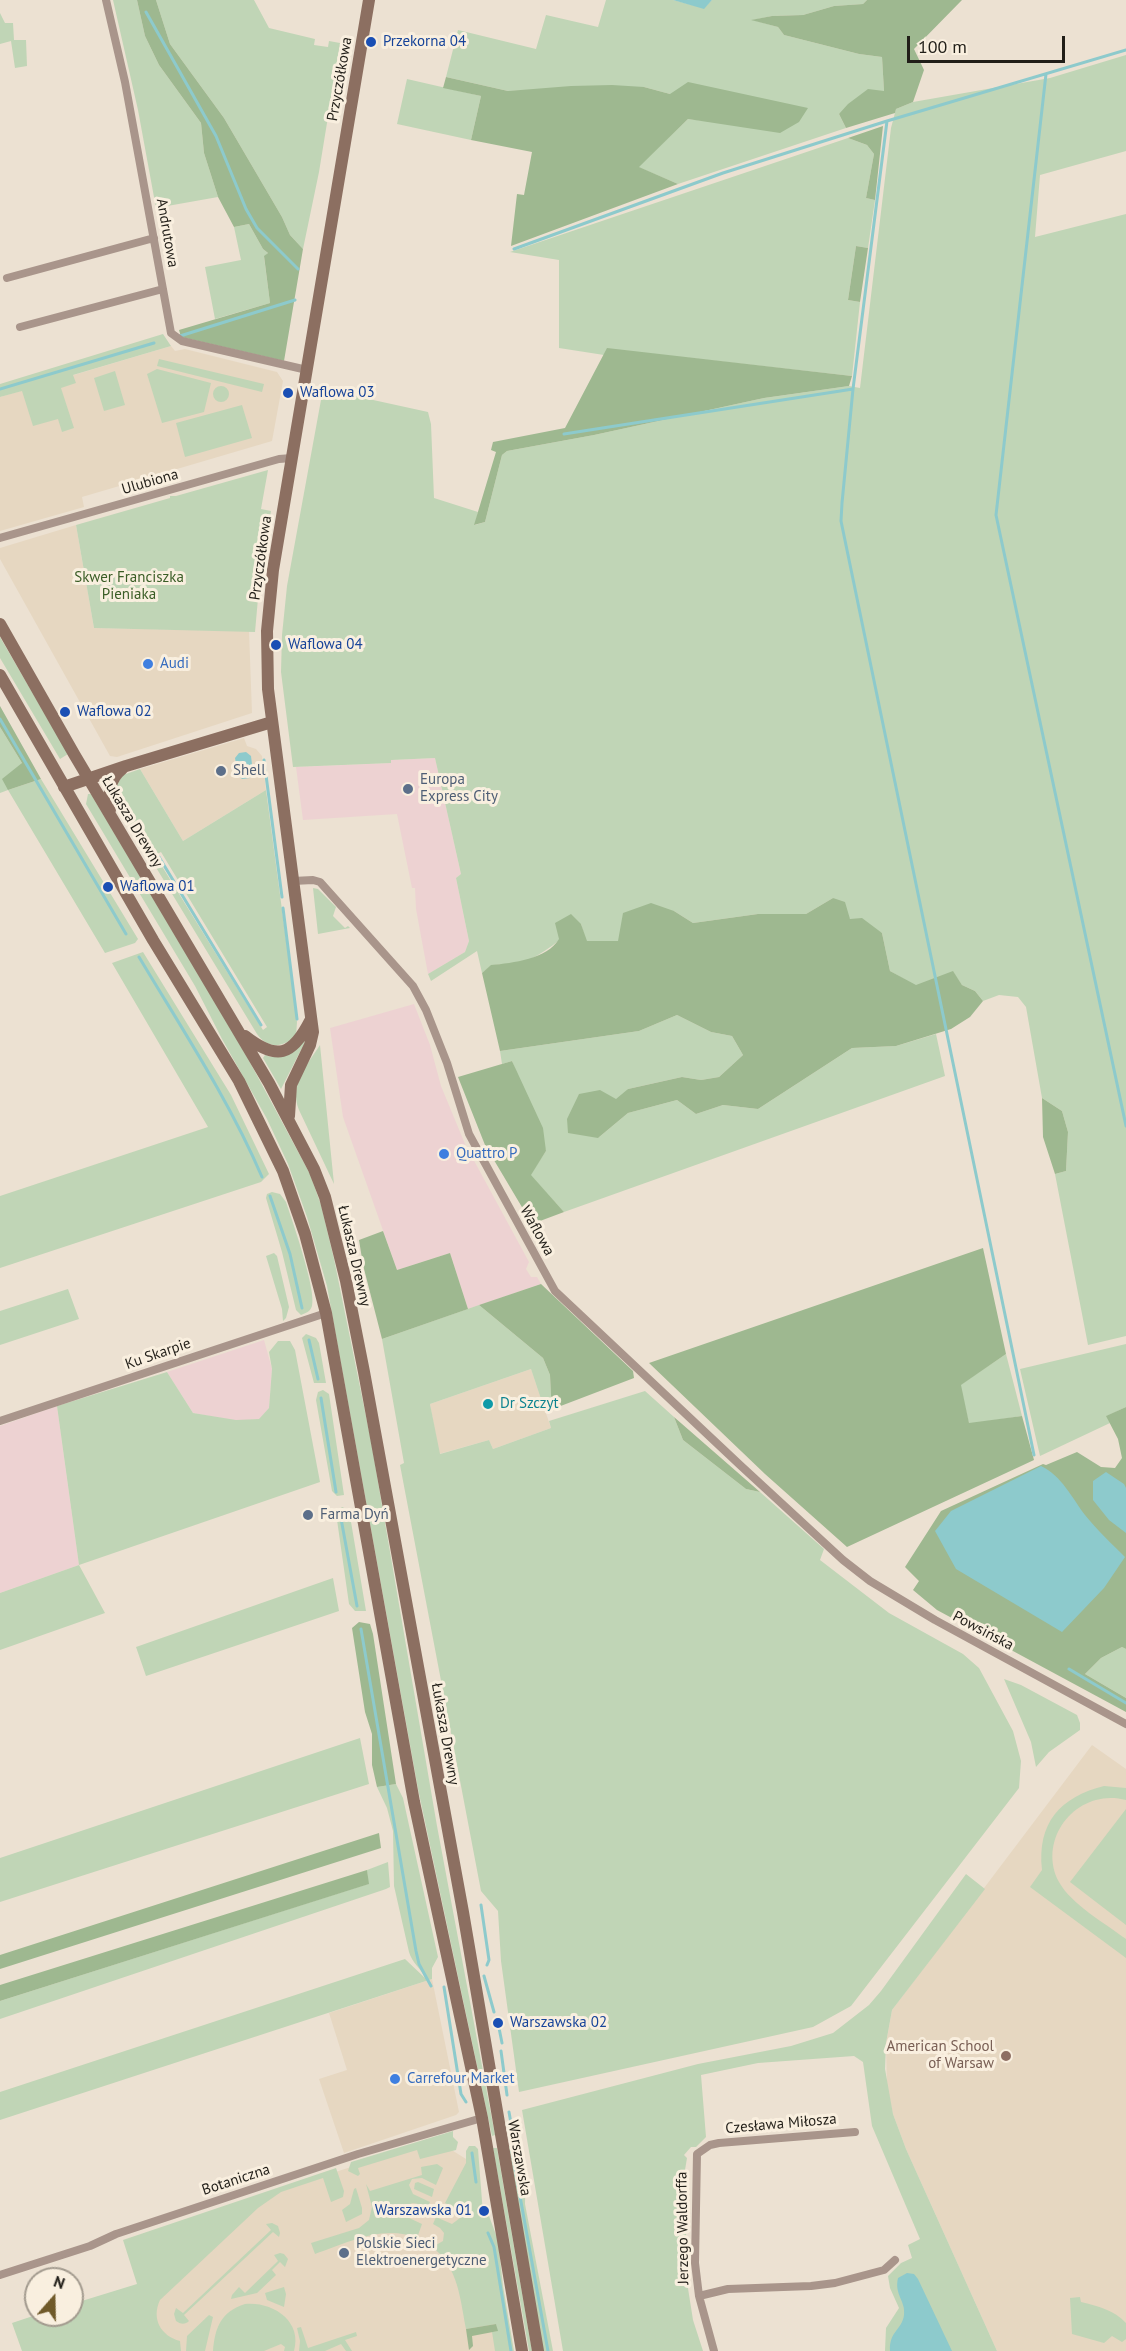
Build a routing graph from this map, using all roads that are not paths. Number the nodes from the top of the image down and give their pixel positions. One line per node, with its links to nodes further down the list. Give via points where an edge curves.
1 (106, 0): 3 (street, Andrutowa)
2 (369, 0): 7 (main road, Przyczółkowa)
3 (154, 238): 4 (street); 5 (street, Andrutowa)
4 (6, 278)
5 (163, 289): 6 (street); 7 (street, Andrutowa, via 171,333 177,339)
6 (20, 327)
7 (307, 370): 8 (main road, Przyczółkowa)
8 (292, 458): 9 (street, Ulubiona); 12 (main road, Przyczółkowa, via 267,623)
9 (0, 538)
10 (0, 624): 14 (main road, Łukasza Drewny)
11 (0, 675): 15 (main road)
12 (272, 722): 13 (main road); 17 (main road, Przyczółkowa)
13 (126, 766): 14 (main road); 16 (main road, via 110,786)
14 (89, 779): 15 (main road); 16 (main road, Łukasza Drewny)
15 (64, 787): 21 (main road, via 263,1128 305,1234)
16 (110, 814): 19 (main road, Łukasza Drewny)
17 (293, 881): 18 (main road, Przyczółkowa); 23 (street, Waflowa, via 320,882 413,986 447,1063 469,1134 555,1291)
18 (312, 1018): 19 (main road, via 296,1044 285,1050 261,1049); 20 (main road, Przyczółkowa, via 310,1045 291,1085)
19 (240, 1032): 20 (main road, Łukasza Drewny)
20 (289, 1120): 25 (main road, Łukasza Drewny, via 321,1184 346,1281)
21 (326, 1313): 22 (street, Ku Skarpie); 26 (main road, Warszawska, via 414,1802)
22 (0, 1421)
23 (834, 1551): 24 (street, Powsińska, via 897,1598)
24 (1126, 1724)
25 (472, 1970): 33 (main road, Warszawska)
26 (482, 2118): 30 (street, Botaniczna, via 358,2154); 32 (main road, Warszawska)
27 (855, 2132): 28 (street, Czesława Miłosza)
28 (710, 2145): 31 (street, Jerzego Waldorffa, via 696,2158 695,2252)
29 (895, 2259): 31 (street, via 884,2270 835,2283 728,2289)
30 (0, 2275)
31 (699, 2296): 34 (street, Jerzego Waldorffa)
32 (522, 2351)
33 (538, 2351)
34 (714, 2351)

